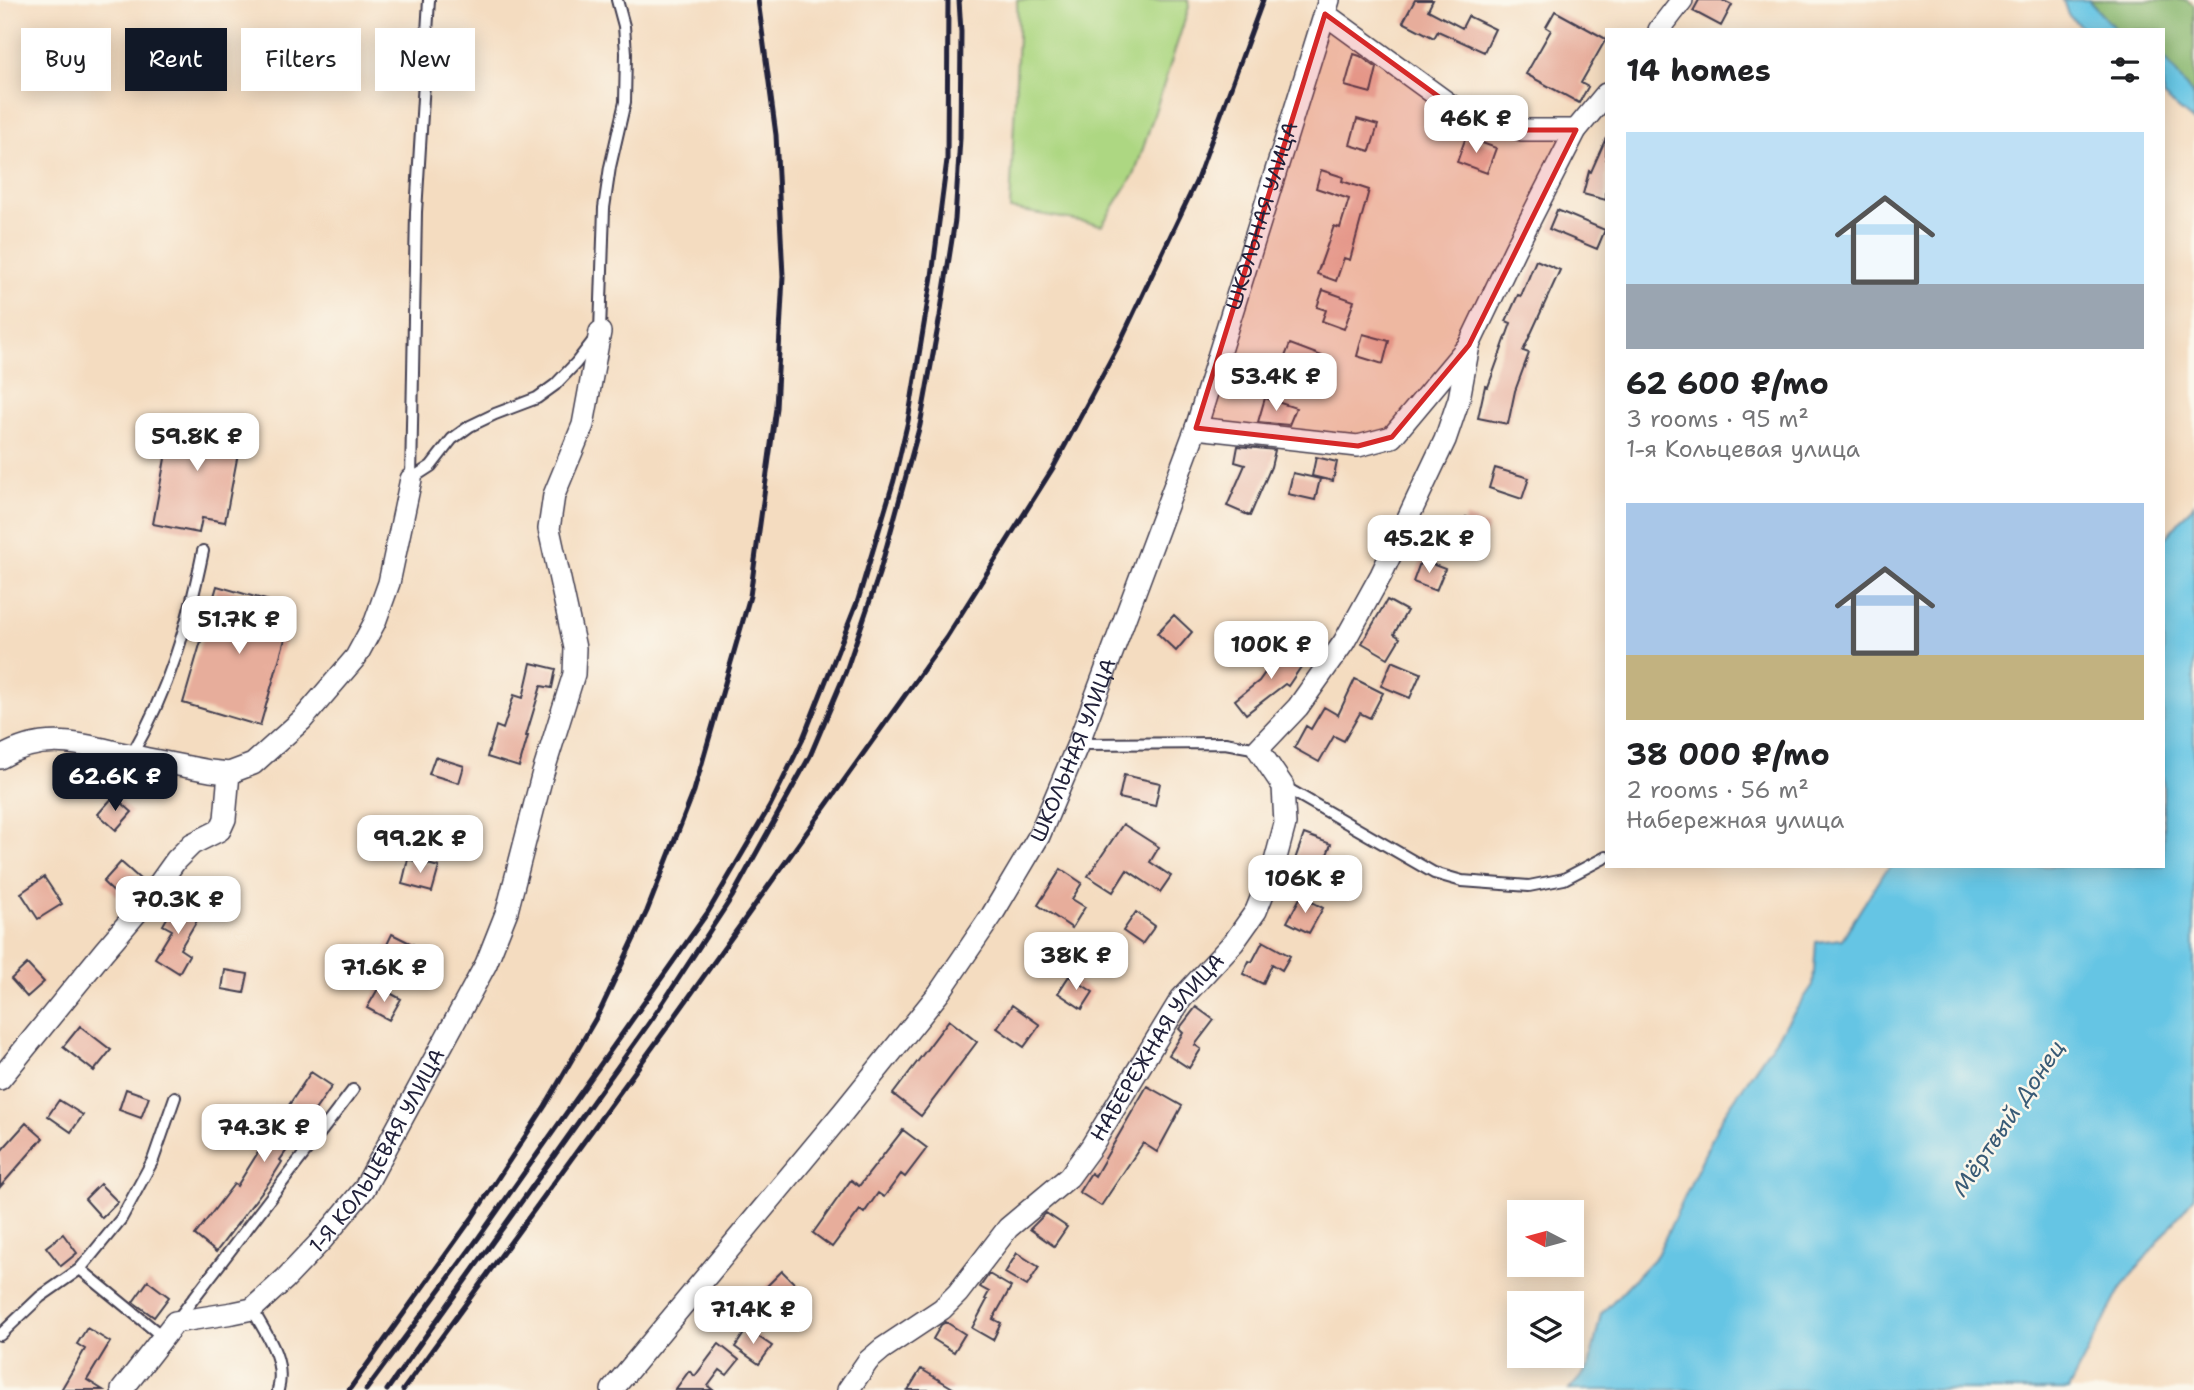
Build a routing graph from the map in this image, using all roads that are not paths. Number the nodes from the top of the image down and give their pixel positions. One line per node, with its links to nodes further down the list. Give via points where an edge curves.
1 (429, 0): 11 (lane, via 416,212)
2 (617, 0): 8 (lane, via 624,26 625,102 604,208)
3 (1682, 0): 5 (street)
4 (1327, 7): 7 (street, via 1457,110 1522,130); 10 (street, ШКОЛЬНАЯ УЛИЦА)
5 (1665, 28)
6 (1605, 95): 7 (street)
7 (1576, 130): 9 (street)
8 (600, 332): 11 (lane, via 555,385 537,398 470,426 452,439 431,466); 24 (street, 1-Я КОЛЬЦЕВАЯ УЛИЦА, via 583,425 554,495 549,529 575,648 574,674 507,912 486,964 365,1189 285,1279)
9 (1469, 345): 10 (street, via 1392,437 1377,442 1358,446); 14 (street, via 1459,399 1445,440 1381,575 1344,642 1298,707)
10 (1196, 428): 13 (street, ШКОЛЬНАЯ УЛИЦА)
11 (411, 479): 17 (street, via 389,583 356,657 302,720 253,764)
12 (203, 551): 15 (lane, via 170,676)
13 (1078, 744): 14 (lane, via 1225,743); 29 (street, ШКОЛЬНАЯ УЛИЦА, via 1039,836 939,993)
14 (1258, 748): 18 (street)
15 (131, 755): 16 (street, via 37,742); 17 (street)
16 (0, 758)
17 (229, 773): 20 (street, via 220,830 192,844 176,860)
18 (1283, 786): 19 (lane, via 1434,873 1462,881 1530,886 1564,879); 30 (street, НАБЕРЕЖНАЯ УЛИЦА, via 1285,824 1256,911 1181,999 1091,1147 1069,1177 1008,1228 950,1301 868,1361)
19 (1605, 858)
20 (0, 1079)
21 (353, 1090): 25 (lane)
22 (175, 1097): 23 (lane, via 153,1160 121,1219)
23 (80, 1269): 25 (lane); 26 (lane, via 40,1297)
24 (252, 1308): 25 (street, 1-Я КОЛЬЦЕВАЯ УЛИЦА); 28 (lane, via 274,1348 281,1373)
25 (169, 1329): 27 (street)
26 (0, 1335)
27 (122, 1390)
28 (278, 1390)
29 (612, 1390)
30 (848, 1390)

